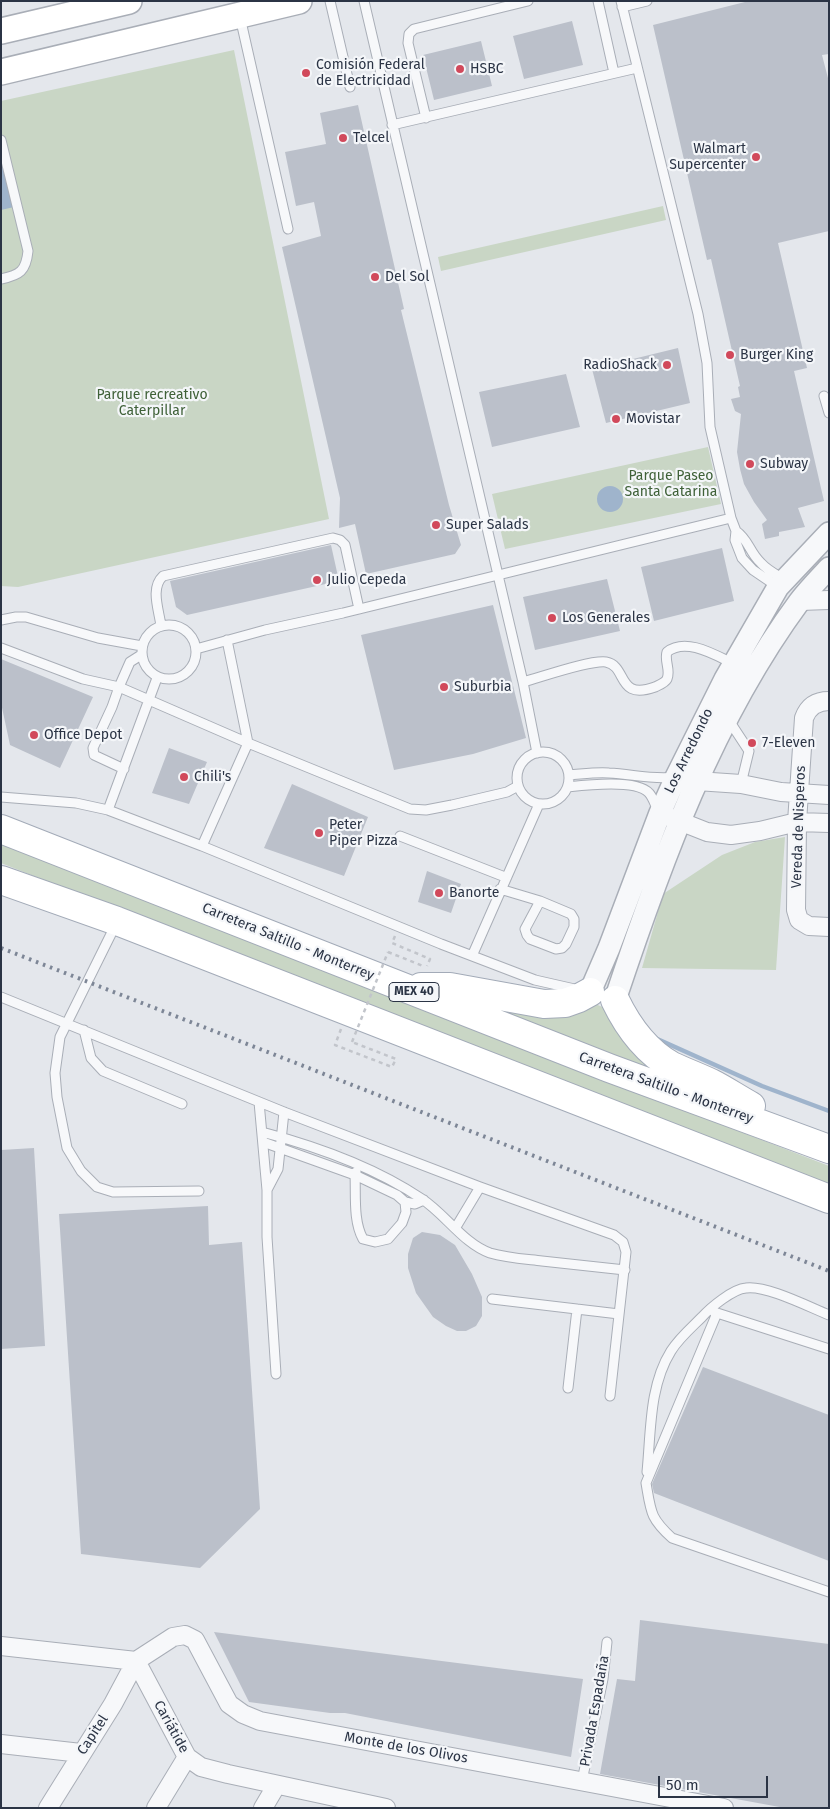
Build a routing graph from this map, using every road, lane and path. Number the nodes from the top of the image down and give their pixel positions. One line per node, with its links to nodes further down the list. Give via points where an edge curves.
1 (129, 1): 10 (main road)
2 (299, 1): 9 (main road)
3 (330, 1): 14 (lane)
4 (364, 1): 16 (lane)
5 (528, 1): 15 (lane, via 414,29 409,34 408,43)
6 (598, 1): 13 (lane)
7 (647, 1): 8 (lane)
8 (622, 4): 11 (lane)
9 (240, 17): 12 (main road); 18 (lane)
10 (1, 31)
11 (638, 68): 13 (lane); 22 (lane, via 698,314 708,363 710,427)
12 (1, 72)
13 (614, 73): 15 (lane)
14 (350, 87)
15 (426, 118): 16 (lane)
16 (392, 125): 25 (lane)
17 (1, 140): 19 (lane, via 28,251 22,271)
18 (288, 229)
19 (1, 279)
20 (824, 396): 21 (lane)
21 (829, 413)
22 (731, 518): 25 (lane); 26 (lane, via 736,531 745,537 753,553)
23 (828, 535): 26 (street, Los Arredondo)
24 (829, 568): 28 (street, Los Arredondo)
25 (497, 575): 29 (lane); 38 (lane)
26 (782, 583): 36 (street, Los Arredondo)
27 (829, 600): 28 (street)
28 (800, 601): 42 (street, Los Arredondo, via 766,648)
29 (359, 609): 31 (lane, via 344,545 333,538 163,576 156,587); 32 (lane)
30 (1, 620): 35 (lane, via 26,617)
31 (161, 626): 34 (lane, via 180,627 188,632); 35 (lane, via 146,637)
32 (227, 640): 34 (lane); 43 (lane)
33 (1, 648): 39 (lane, via 83,679)
34 (196, 649): 37 (lane, via 196,658 188,672 174,680)
35 (142, 651): 37 (lane, via 144,664); 39 (lane, via 130,662)
36 (734, 664): 38 (lane, via 702,649 678,647 667,652 666,681 650,689 634,690 607,662 586,664); 47 (street, Los Arredondo)
37 (158, 678): 41 (lane)
38 (523, 682): 44 (lane)
39 (119, 687): 41 (lane); 45 (lane, via 93,748 94,755)
40 (829, 701): 52 (street, Vereda de Nisperos, via 817,703 806,711)
41 (150, 702): 43 (lane); 45 (lane)
42 (728, 718): 48 (street, Los Arredondo); 49 (lane, via 749,751)
43 (248, 743): 50 (lane, via 410,809 426,810 452,805 507,792); 63 (lane)
44 (536, 753): 46 (lane, via 558,756); 50 (lane, via 529,756 519,769)
45 (124, 769): 56 (lane)
46 (570, 775): 47 (lane, via 608,772 645,778); 51 (lane)
47 (676, 777): 48 (street); 57 (street, Los Arredondo)
48 (697, 781): 49 (street); 58 (street, Los Arredondo)
49 (741, 784): 52 (street)
50 (518, 786): 55 (lane, via 523,794)
51 (568, 787): 55 (lane, via 556,800); 57 (lane, via 610,783 640,788 648,792)
52 (799, 794): 53 (street); 59 (street, Vereda de Nisperos)
53 (829, 795)
54 (1, 797): 56 (lane, via 76,803)
55 (538, 804): 64 (lane)
56 (108, 810): 63 (lane)
57 (660, 813): 58 (street); 73 (street, Los Arredondo, via 609,948)
58 (680, 822): 59 (street, via 707,832 731,835); 73 (street, Los Arredondo, via 652,895)
59 (797, 822): 60 (street); 69 (street, Vereda de Nisperos, via 796,910 799,920 809,926)
60 (829, 823)
61 (1, 829): 72 (main road, Carretera Saltillo - Monterrey / MEX 40)
62 (400, 836): 64 (lane)
63 (202, 846): 71 (lane)
64 (505, 877): 66 (lane)
65 (1, 880): 68 (main road)
66 (500, 888): 67 (lane); 71 (lane)
67 (540, 901): 67 (lane, via 571,914 574,919 574,926 562,948 556,949 527,935 525,929)
68 (117, 921): 75 (main road); 76 (lane)
69 (829, 927)
70 (392, 944): 75 (path, bridge, via 430,959 427,967 388,952 352,1042 396,1059 392,1068 335,1045)
71 (472, 956): 73 (lane, via 535,980)
72 (408, 989): 73 (main road, via 450,987 544,1004); 82 (main road, Carretera Saltillo - Monterrey / MEX 40)
73 (603, 996): 82 (main road, via 659,1058 760,1111)
74 (1, 997): 76 (lane)
75 (347, 1011): 92 (main road)
76 (67, 1023): 77 (lane); 91 (lane, via 60,1037 55,1073 57,1098 67,1148 81,1171 97,1187 113,1192)
77 (84, 1030): 78 (lane); 79 (lane, via 91,1058 103,1071)
78 (259, 1102): 80 (lane); 81 (lane)
79 (182, 1104)
80 (284, 1112): 83 (lane); 89 (lane)
81 (262, 1132): 83 (lane); 84 (lane)
82 (786, 1133): 86 (main road, Carretera Saltillo - Monterrey / MEX 40)
83 (282, 1137): 85 (lane); 87 (lane)
84 (263, 1142): 85 (lane); 90 (lane)
85 (280, 1148): 88 (lane); 90 (lane, via 278,1169)
86 (829, 1150)
87 (360, 1165): 88 (lane); 93 (lane)
88 (355, 1175): 94 (lane); 94 (lane, via 358,1231 363,1239 374,1242 388,1238 402,1223)
89 (480, 1187): 95 (lane); 96 (lane, via 614,1235 624,1242)
90 (267, 1190): 103 (lane)
91 (199, 1191)
92 (829, 1199)
93 (424, 1200): 94 (lane, via 414,1204); 95 (lane)
94 (405, 1202)
95 (456, 1227): 96 (lane, via 472,1244 508,1257)
96 (625, 1270): 100 (lane)
97 (492, 1299): 98 (lane)
98 (576, 1309): 100 (lane); 104 (lane)
99 (713, 1312): 101 (lane, via 728,1296 744,1288 759,1288); 102 (lane); 106 (lane); 106 (lane, via 672,1349 661,1370 655,1395)
100 (619, 1314): 105 (lane)
101 (829, 1315)
102 (829, 1349)
103 (276, 1374)
104 (568, 1388)
105 (610, 1396)
106 (646, 1484): 107 (lane, via 650,1509 657,1525 672,1538)
107 (829, 1592)
108 (607, 1642): 114 (lane, Privada Espadaña, via 603,1679)
109 (1, 1646): 110 (street)
110 (136, 1661): 112 (street, Capitel); 113 (street, Cariátide); 114 (street, Monte de los Olivos, via 173,1637 185,1635 195,1640 230,1704 242,1714 260,1721)
111 (1, 1744): 112 (street)
112 (81, 1753): 117 (street, Capitel)
113 (186, 1757): 115 (street, Cariátide, via 201,1767); 118 (street)
114 (582, 1781): 121 (street, Monte de los Olivos)
115 (276, 1786): 116 (street, Cariátide); 119 (street)
116 (367, 1806): 120 (street, Cariátide)
117 (48, 1808)
118 (156, 1808)
119 (263, 1808)
120 (386, 1808)
121 (724, 1808)

